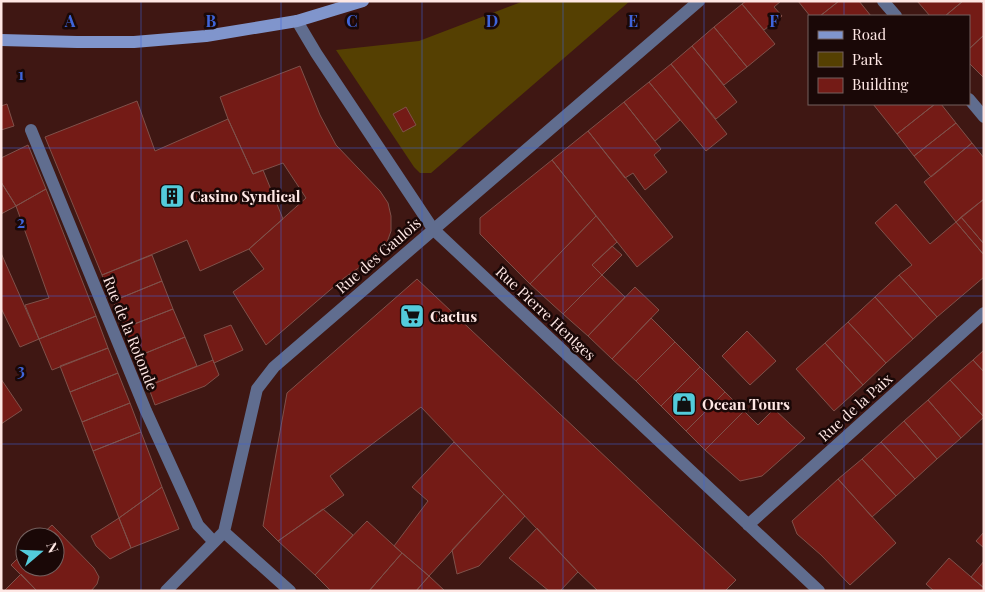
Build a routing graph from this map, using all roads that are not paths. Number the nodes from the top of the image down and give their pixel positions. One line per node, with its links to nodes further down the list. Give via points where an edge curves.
1 (363, 1): 5 (main road)
2 (699, 1): 10 (street, Rue des Gaulois)
3 (883, 1): 4 (street)
4 (895, 15)
5 (297, 21): 6 (main road, via 206,36 134,42); 10 (street, Rue Pierre Hentges)
6 (1, 40)
7 (970, 100): 8 (street)
8 (984, 116)
9 (31, 130): 14 (street, Rue de la Rotonde, via 146,411 198,526)
10 (433, 229): 12 (street, Rue Pierre Hentges); 13 (street, Rue des Gaulois, via 274,366 257,389)
11 (984, 313): 12 (street, Rue de la Paix)
12 (748, 525): 17 (street, Rue Pierre Hentges)
13 (224, 532): 14 (street); 16 (street)
14 (214, 542): 15 (street)
15 (166, 591)
16 (290, 591)
17 (819, 591)

